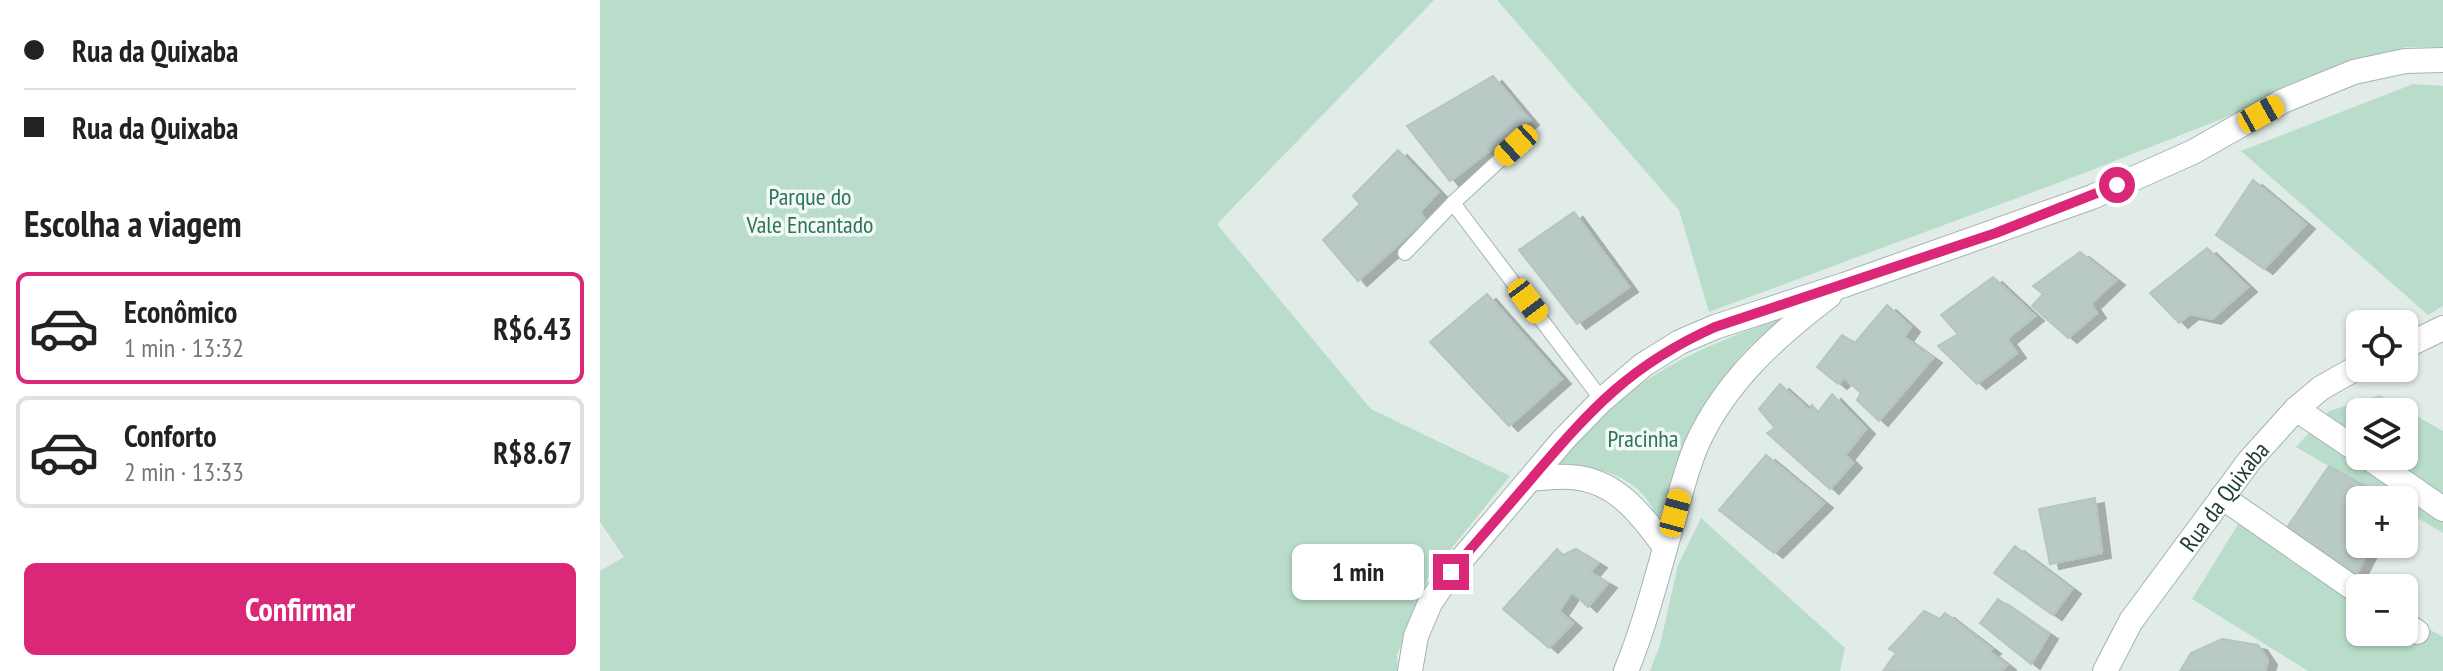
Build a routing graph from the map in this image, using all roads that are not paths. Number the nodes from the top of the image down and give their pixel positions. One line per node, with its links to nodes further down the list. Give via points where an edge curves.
1 (2443, 60): 5 (street, via 2405,61 2354,72 2283,101 2193,152 2092,197)
2 (1516, 145): 3 (lane)
3 (1453, 203): 4 (lane); 9 (lane)
4 (1405, 253)
5 (1844, 285): 9 (street, via 1680,342); 16 (street, via 1746,367 1698,442)
6 (2443, 328): 7 (street)
7 (2418, 340)
8 (2346, 374): 10 (street, Rua da Quixaba)
9 (1602, 400): 13 (street)
10 (2296, 409): 11 (street); 14 (street, Rua da Quixaba)
11 (2346, 443)
12 (2386, 470): 15 (street)
13 (1531, 479): 16 (street, via 1571,476 1598,483 1625,498); 19 (street, via 1430,603 1416,636)
14 (2222, 497): 17 (street); 18 (street, Rua da Quixaba, via 2131,621)
15 (2443, 509)
16 (1665, 547): 20 (street)
17 (2346, 583)
18 (2112, 665)
19 (1410, 671)
20 (1626, 671)

